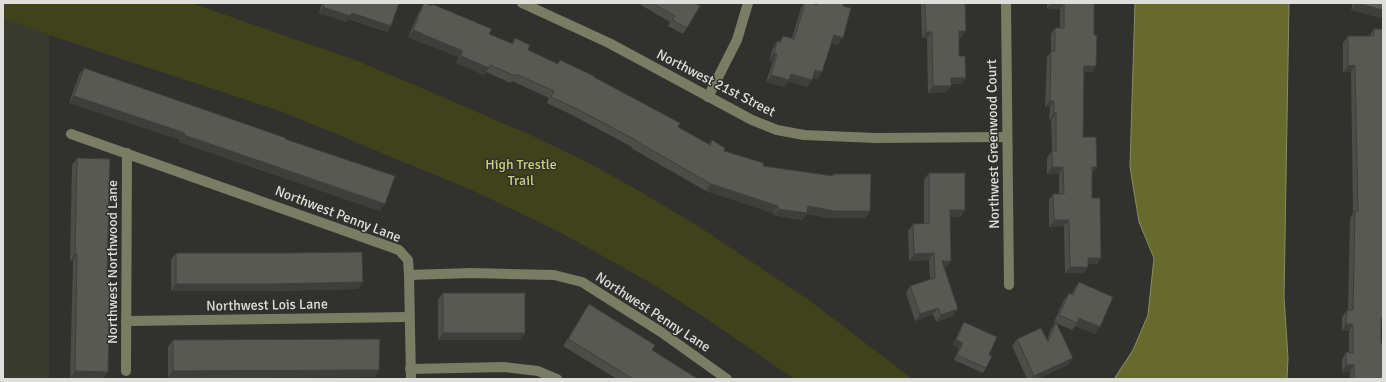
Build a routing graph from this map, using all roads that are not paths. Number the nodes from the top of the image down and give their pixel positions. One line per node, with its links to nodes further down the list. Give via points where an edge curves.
1 (522, 3): 4 (street, Northwest 21st Street, via 609,43)
2 (748, 3): 4 (street, via 737,40)
3 (1006, 3): 6 (street, Northwest Greenwood Court)
4 (708, 97): 6 (street, Northwest 21st Street, via 777,130 804,135 876,138)
5 (71, 134): 7 (street, Northwest Penny Lane)
6 (1006, 136): 9 (street, Northwest Greenwood Court)
7 (127, 153): 8 (street, Northwest Penny Lane, via 399,250 408,260); 11 (street, Northwest Northwood Lane)
8 (409, 275): 10 (street); 15 (street, Northwest Penny Lane, via 554,274 582,282 661,332)
9 (1009, 284)
10 (409, 317): 11 (street, Northwest Lois Lane); 13 (street)
11 (126, 321): 12 (street, Northwest Northwood Lane)
12 (126, 371)
13 (411, 374): 14 (street, via 504,366 538,371)
14 (557, 379)
15 (727, 379)

